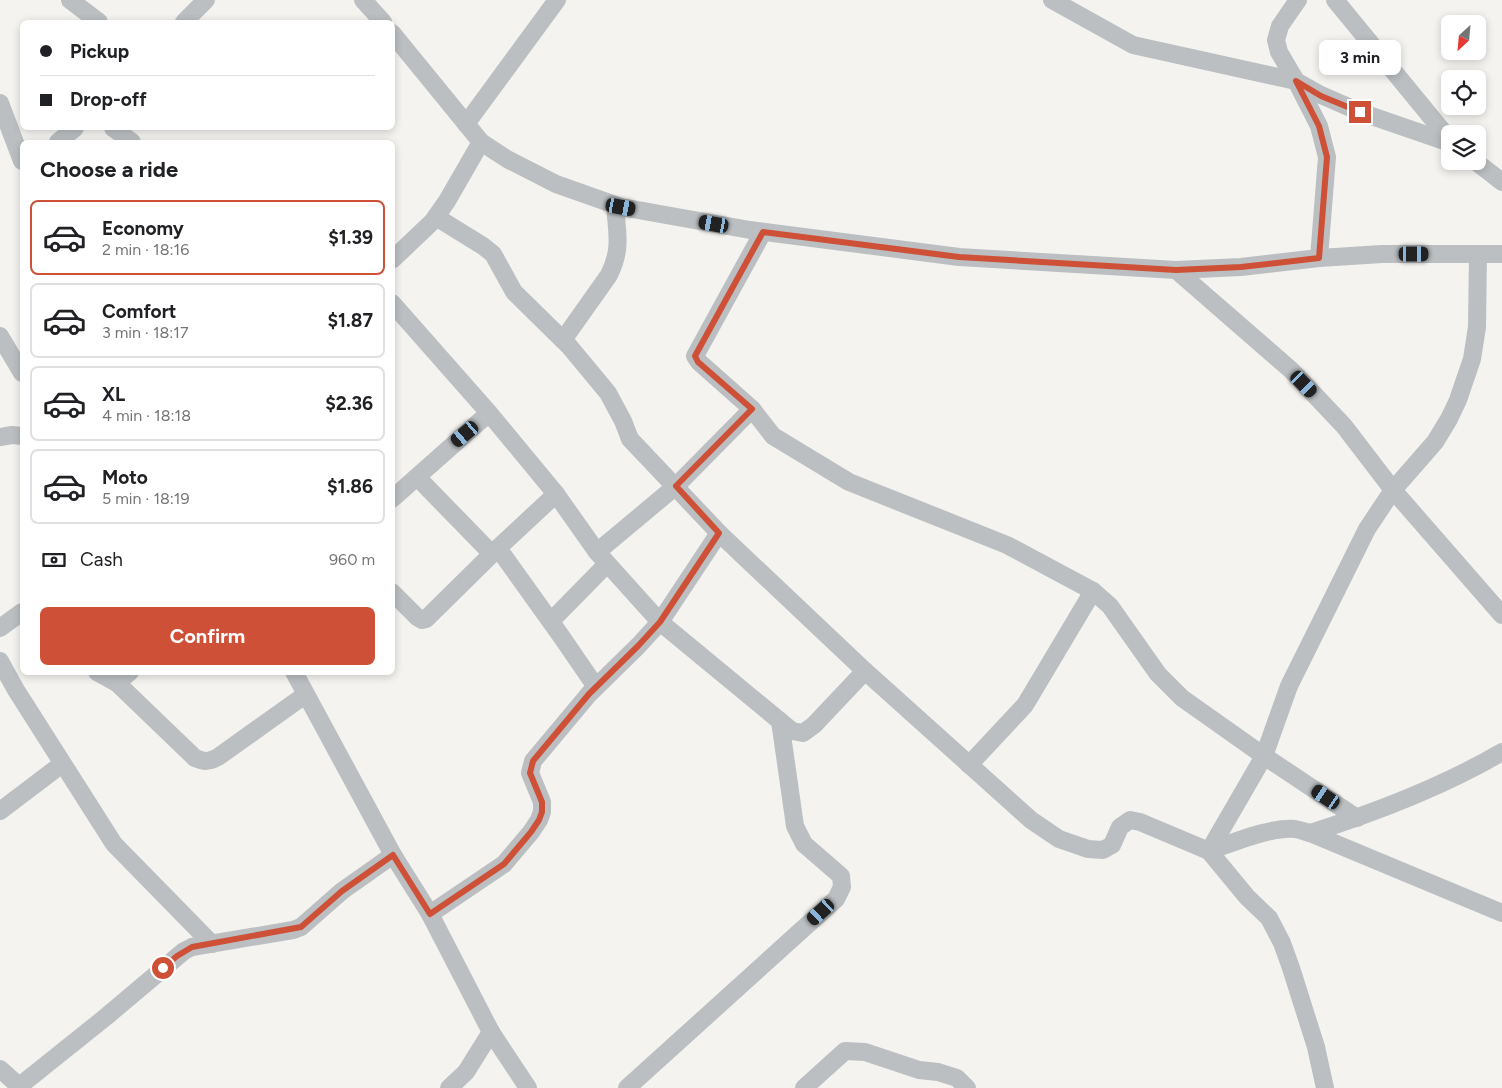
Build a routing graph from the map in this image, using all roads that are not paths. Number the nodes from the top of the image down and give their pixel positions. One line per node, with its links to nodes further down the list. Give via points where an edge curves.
1 (70, 0): 8 (street)
2 (206, 0): 9 (street)
3 (363, 0): 10 (street)
4 (557, 0): 14 (street)
5 (1052, 0): 12 (street, via 1133,45)
6 (1298, 0): 12 (street, via 1280,26 1276,40 1279,52)
7 (1335, 0): 17 (street)
8 (96, 20)
9 (186, 20)
10 (381, 20)
11 (395, 37): 14 (street)
12 (1296, 81): 18 (street, via 1321,96 1360,112); 31 (street, via 1319,126 1327,157)
13 (0, 103): 22 (street)
14 (466, 124): 21 (street)
15 (73, 130): 19 (street)
16 (117, 130): 20 (street)
17 (1441, 131)
18 (1441, 139)
19 (60, 140)
20 (129, 140)
21 (481, 142): 25 (street, via 556,184); 26 (street)
22 (20, 156)
23 (1486, 170): 24 (street)
24 (1502, 182)
25 (615, 205): 27 (street); 35 (street, via 618,253 614,264)
26 (436, 217): 30 (street); 35 (street, via 493,254 514,292)
27 (763, 232): 32 (street, via 959,257); 37 (street, via 695,356)
28 (1478, 254): 29 (street); 31 (street); 41 (street, via 1477,327 1472,359 1458,400 1435,442)
29 (1502, 254)
30 (395, 257)
31 (1319, 258): 32 (street)
32 (1176, 270): 41 (street, via 1291,370 1344,426)
33 (395, 306): 38 (street)
34 (0, 336): 36 (street)
35 (563, 340): 40 (street, via 608,393 630,439)
36 (20, 370)
37 (752, 409): 40 (street); 47 (street, via 772,436 849,482 1007,545)
38 (489, 413): 39 (street); 42 (street)
39 (417, 477): 43 (street); 45 (street)
40 (676, 486): 44 (street); 46 (street)
41 (1393, 490): 50 (street); 64 (street, via 1367,529 1289,686)
42 (556, 494): 45 (street); 46 (street)
43 (395, 496)
44 (719, 533): 52 (street); 56 (street)
45 (495, 551): 48 (street, via 426,619 417,617); 51 (street)
46 (602, 558): 51 (street); 52 (street)
47 (1093, 591): 64 (street, via 1110,606 1158,674 1182,698); 66 (street, via 1024,704)
48 (395, 595)
49 (20, 613): 53 (street)
50 (1502, 615)
51 (551, 622): 60 (street)
52 (660, 622): 60 (street); 62 (street)
53 (3, 626): 54 (street)
54 (20, 631)
55 (0, 660): 65 (street)
56 (865, 671): 62 (street, via 803,733 792,731); 66 (street)
57 (110, 675): 59 (street)
58 (295, 675): 61 (street)
59 (123, 678): 61 (street, via 195,758 206,762)
60 (596, 687): 73 (street, via 533,761 530,773 542,802 542,812 531,832 504,864)
61 (305, 696): 71 (street)
62 (780, 721): 80 (street, via 795,826 804,844 841,876 842,887 836,899)
63 (1502, 752): 68 (street, via 1466,773)
64 (1264, 756): 68 (street); 70 (street)
65 (62, 764): 67 (street); 74 (street, via 114,844)
66 (969, 765): 70 (street, via 1031,820 1060,839 1088,849 1102,850 1112,845 1120,827 1130,820)
67 (0, 811)
68 (1357, 818): 69 (street)
69 (1310, 833): 70 (street, via 1296,829 1281,830); 72 (street)
70 (1208, 851): 83 (street, via 1269,918 1282,943 1316,1047)
71 (393, 855): 73 (street); 74 (street, via 342,891 301,927)
72 (1502, 913)
73 (430, 914): 75 (street)
74 (212, 944): 77 (street, via 192,947 177,956)
75 (491, 1032): 78 (street, via 466,1072); 79 (street)
76 (0, 1069): 77 (street)
77 (18, 1087)
78 (449, 1088)
79 (528, 1088)
80 (627, 1088)
81 (804, 1088): 82 (street, via 845,1051 865,1052 919,1070 938,1072 957,1078)
82 (967, 1088)
83 (1325, 1088)

